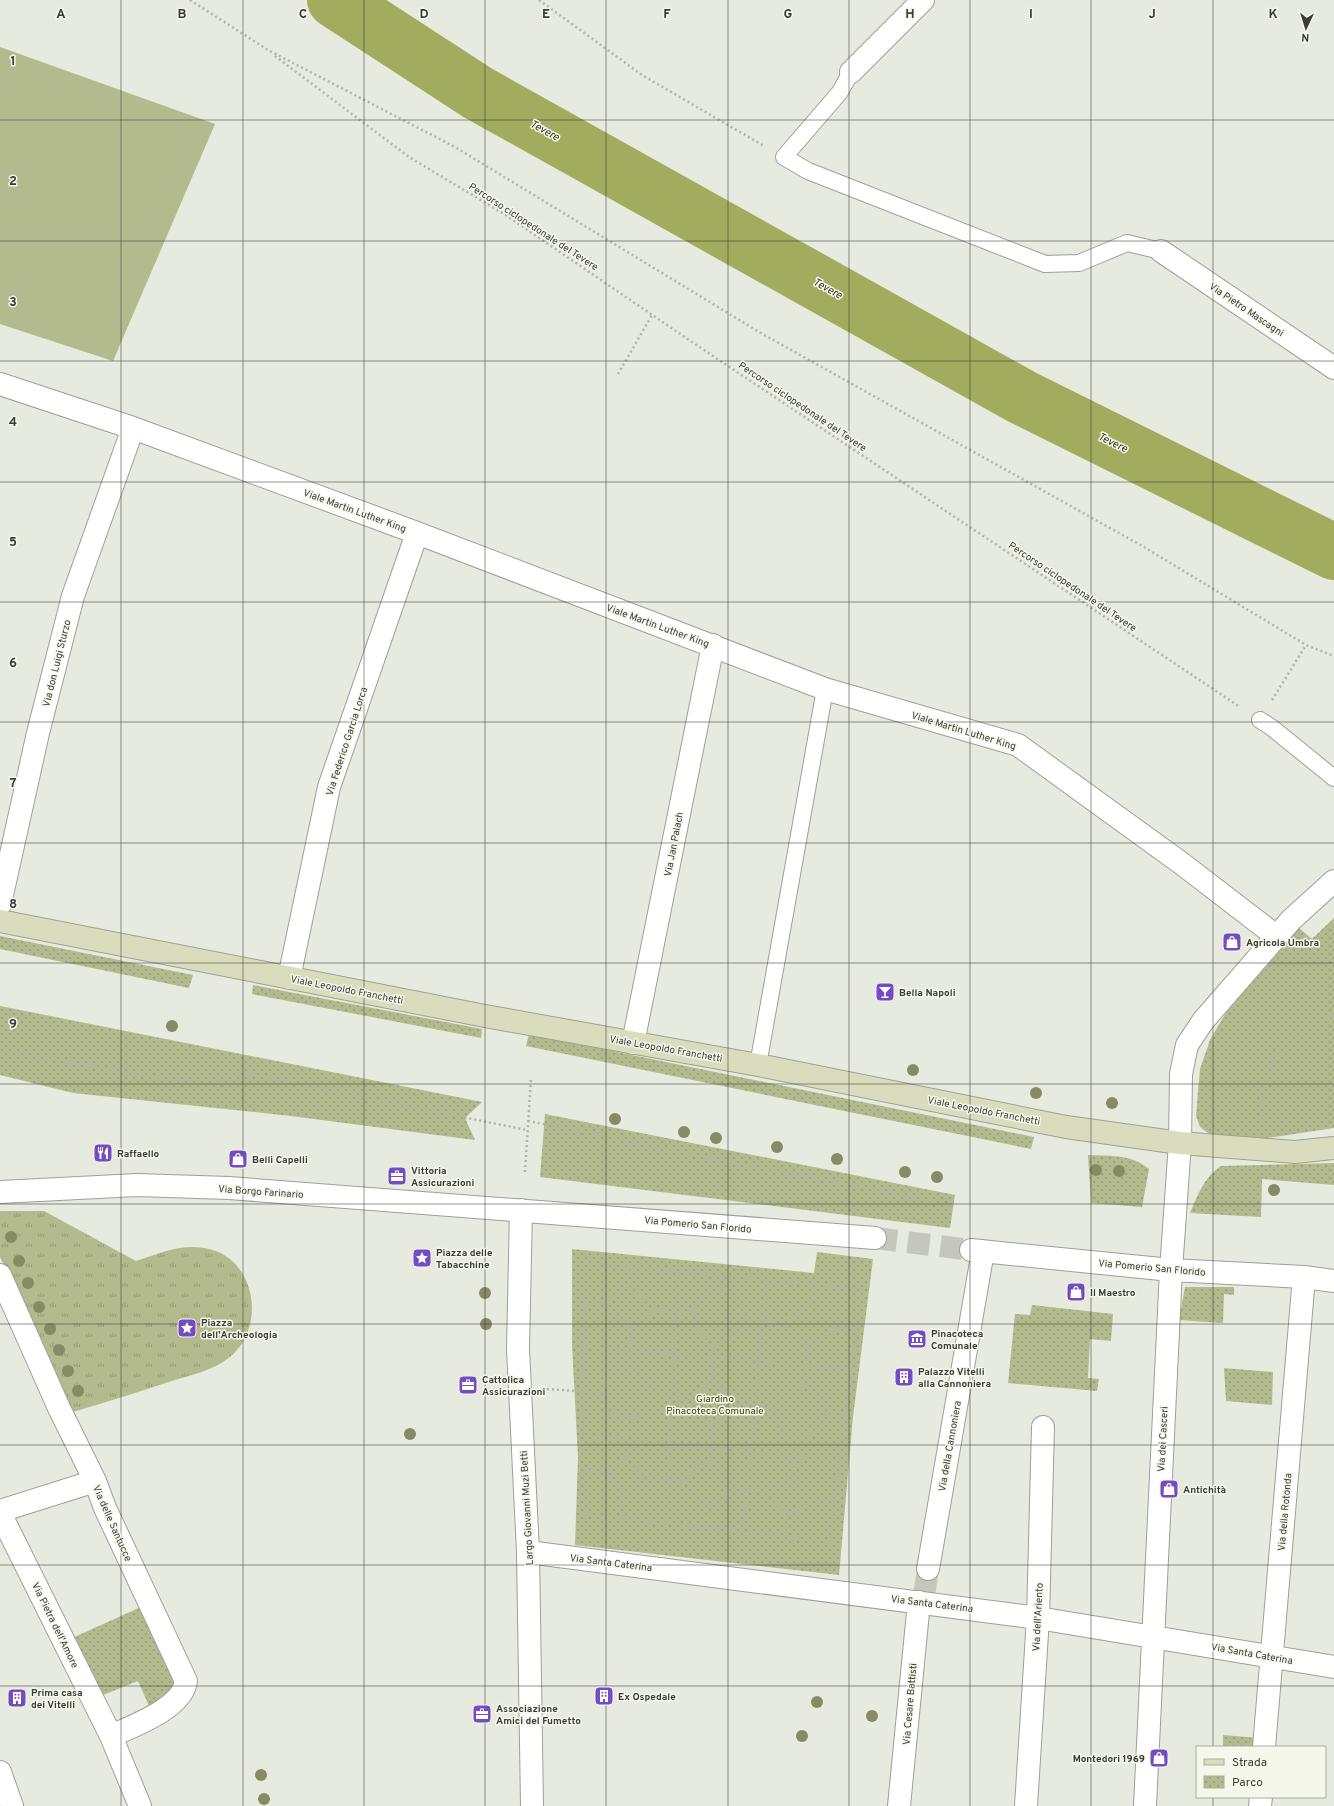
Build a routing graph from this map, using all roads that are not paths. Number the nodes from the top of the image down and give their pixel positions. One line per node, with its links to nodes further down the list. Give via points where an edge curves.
1 (923, 0): 2 (street)
2 (851, 72): 3 (lane, via 840,92 784,157 808,171 1045,264 1079,263 1127,242)
3 (1161, 251): 4 (street, Via Pietro Mascagni)
4 (1334, 368)
5 (0, 384): 6 (street, Viale Martin Luther King)
6 (133, 428): 7 (street, Viale Martin Luther King); 13 (street, Via don Luigi Sturzo, via 73,596 38,733)
7 (417, 533): 8 (street, Viale Martin Luther King); 16 (street, Via Federico Garcia Lorca, via 329,787)
8 (713, 645): 9 (street, Viale Martin Luther King); 17 (street, Via Jan Palach)
9 (825, 689): 15 (street, Viale Martin Luther King, via 1018,745 1181,863); 18 (lane)
10 (1260, 720): 11 (lane)
11 (1334, 778)
12 (1334, 881): 15 (street, Via dei Casceri)
13 (0, 904)
14 (0, 921): 16 (main road, Viale Leopoldo Franchetti)
15 (1276, 936): 19 (street, Via dei Casceri, via 1203,1021 1187,1045 1180,1074)
16 (289, 978): 17 (main road, Viale Leopoldo Franchetti)
17 (633, 1043): 18 (main road, Viale Leopoldo Franchetti)
18 (758, 1065): 19 (main road, Viale Leopoldo Franchetti, via 1066,1127)
19 (1180, 1143): 20 (main road, Viale Leopoldo Franchetti, via 1295,1152); 25 (street, Via dei Casceri)
20 (1334, 1148)
21 (0, 1192): 22 (street, Via Borgo Farinario, via 137,1185 229,1188)
22 (521, 1210): 23 (street, Via Pomerio San Florido); 32 (street, Largo Giovanni Muzi Betti, via 518,1349)
23 (875, 1238)
24 (977, 1250): 25 (street, Via Pomerio San Florido); 33 (street, Via della Cannoniera)
25 (1171, 1270): 27 (street, Via Pomerio San Florido); 36 (street, Via dei Casceri)
26 (0, 1276): 30 (street, Via delle Santucce, via 59,1408)
27 (1304, 1277): 28 (street, Via Pomerio San Florido); 37 (street, Via della Rotonda)
28 (1334, 1281)
29 (1043, 1427): 35 (street, Via dell'Ariento)
30 (98, 1474): 31 (street); 39 (street, Via delle Santucce, via 105,1508 186,1681 180,1697 166,1708)
31 (0, 1512): 39 (street, Via Pietra dell'Amore)
32 (528, 1552): 34 (street, Via Santa Caterina); 44 (street, Largo Giovanni Muzi Betti)
33 (928, 1569)
34 (922, 1600): 35 (street, Via Santa Caterina); 45 (street, Via Cesare Battisti)
35 (1038, 1618): 36 (street, Via Santa Caterina); 46 (street, Via dell'Ariento)
36 (1152, 1635): 37 (street, Via Santa Caterina); 47 (street, Via dei Casceri)
37 (1271, 1657): 38 (street, Via Santa Caterina); 40 (street, Via della Rotonda)
38 (1334, 1668)
39 (111, 1736): 43 (street, Via Pietra dell'Amore)
40 (1264, 1746)
41 (0, 1772): 42 (street)
42 (12, 1806)
43 (140, 1806)
44 (532, 1806)
45 (899, 1806)
46 (1026, 1806)
47 (1145, 1806)

